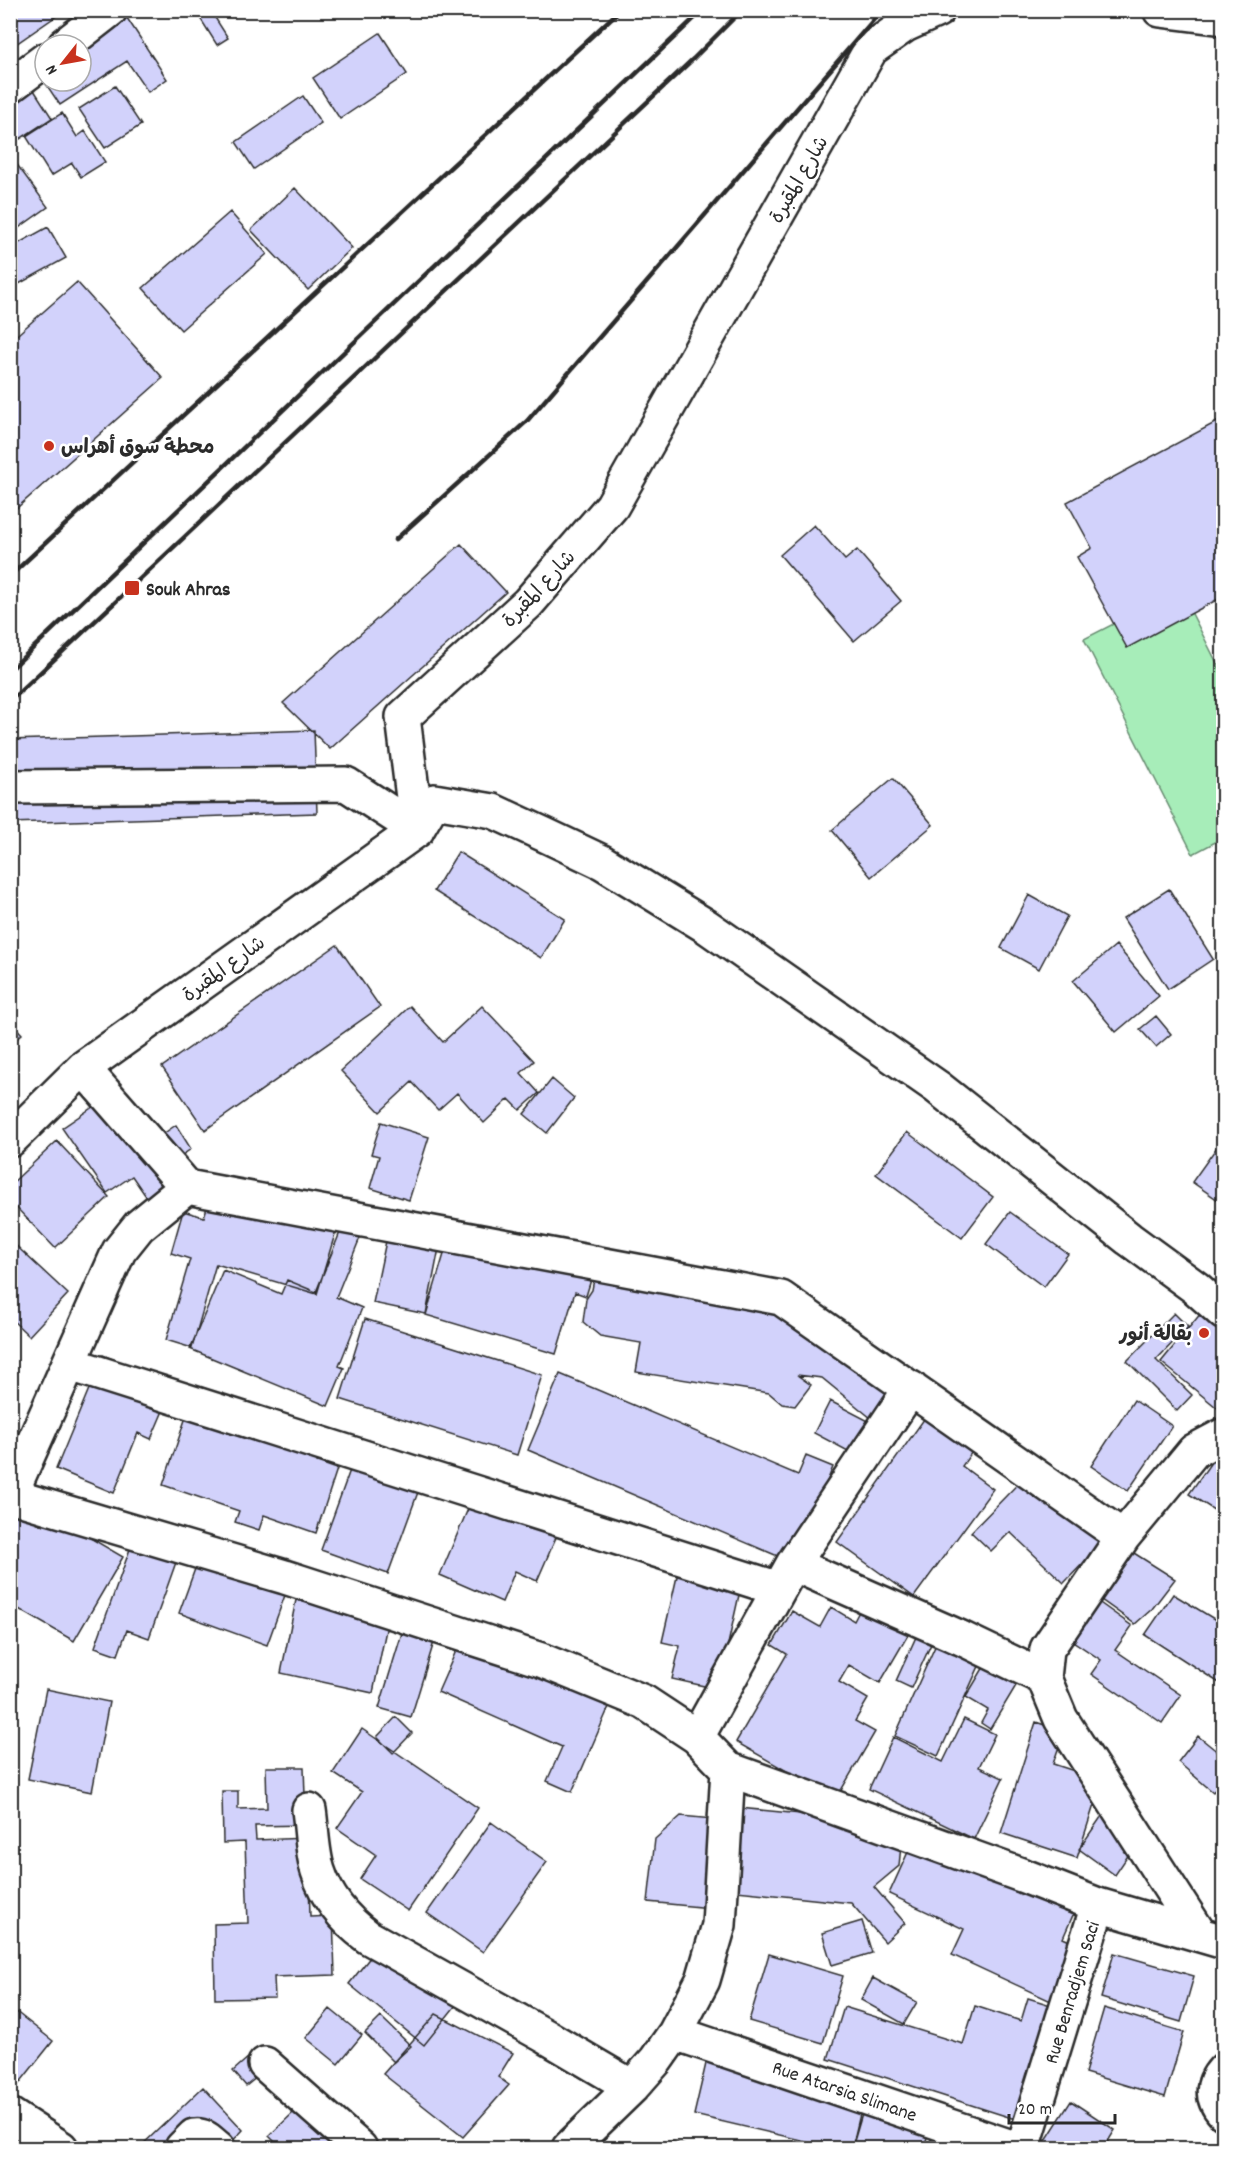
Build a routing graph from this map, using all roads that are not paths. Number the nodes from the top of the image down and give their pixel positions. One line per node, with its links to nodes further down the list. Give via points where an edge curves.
1 (111, 10): 5 (street)
2 (938, 10): 9 (street, شارع المقبرة, via 905,26 871,50 612,506 528,603 403,717)
3 (1160, 10): 4 (street)
4 (1224, 18)
5 (81, 33)
6 (33, 69): 7 (street)
7 (10, 86)
8 (10, 787): 9 (street, via 346,784)
9 (417, 830): 10 (street, شارع المقبرة); 13 (street, via 434,801 493,811 602,862 706,926 937,1087)
10 (83, 1068): 11 (street, شارع المقبرة); 12 (street)
11 (10, 1140)
12 (187, 1187): 14 (street, via 139,1226 119,1251); 15 (street, via 781,1298)
13 (1224, 1312)
14 (70, 1364): 18 (street); 20 (street, via 17,1480 25,1500 285,1577 541,1660 644,1702)
15 (910, 1388): 17 (street); 18 (street)
16 (1224, 1435): 17 (street, via 1194,1451)
17 (1123, 1537): 19 (street, via 1047,1649)
18 (786, 1577): 19 (street, via 961,1638); 20 (street)
19 (1044, 1678): 24 (street, via 1061,1719)
20 (697, 1737): 21 (street)
21 (728, 1769): 23 (street); 25 (street, via 719,1925 703,1980)
22 (309, 1810): 28 (street, via 318,1870 336,1907 351,1925)
23 (1098, 1905): 24 (street); 37 (street, Rue Benradjem Saci)
24 (1211, 1938)
25 (675, 2033): 28 (street); 36 (street, Rue Atarsia Slimane)
26 (264, 2064): 34 (street)
27 (1224, 2070): 29 (street, via 1216,2078 1214,2088 1216,2104)
28 (632, 2087): 35 (street)
29 (1224, 2113)
30 (10, 2115): 31 (street)
31 (61, 2148)
32 (182, 2148): 33 (street, via 194,2136 202,2135)
33 (218, 2148)
34 (360, 2148)
35 (568, 2148)
36 (1014, 2148)
37 (1023, 2148)

